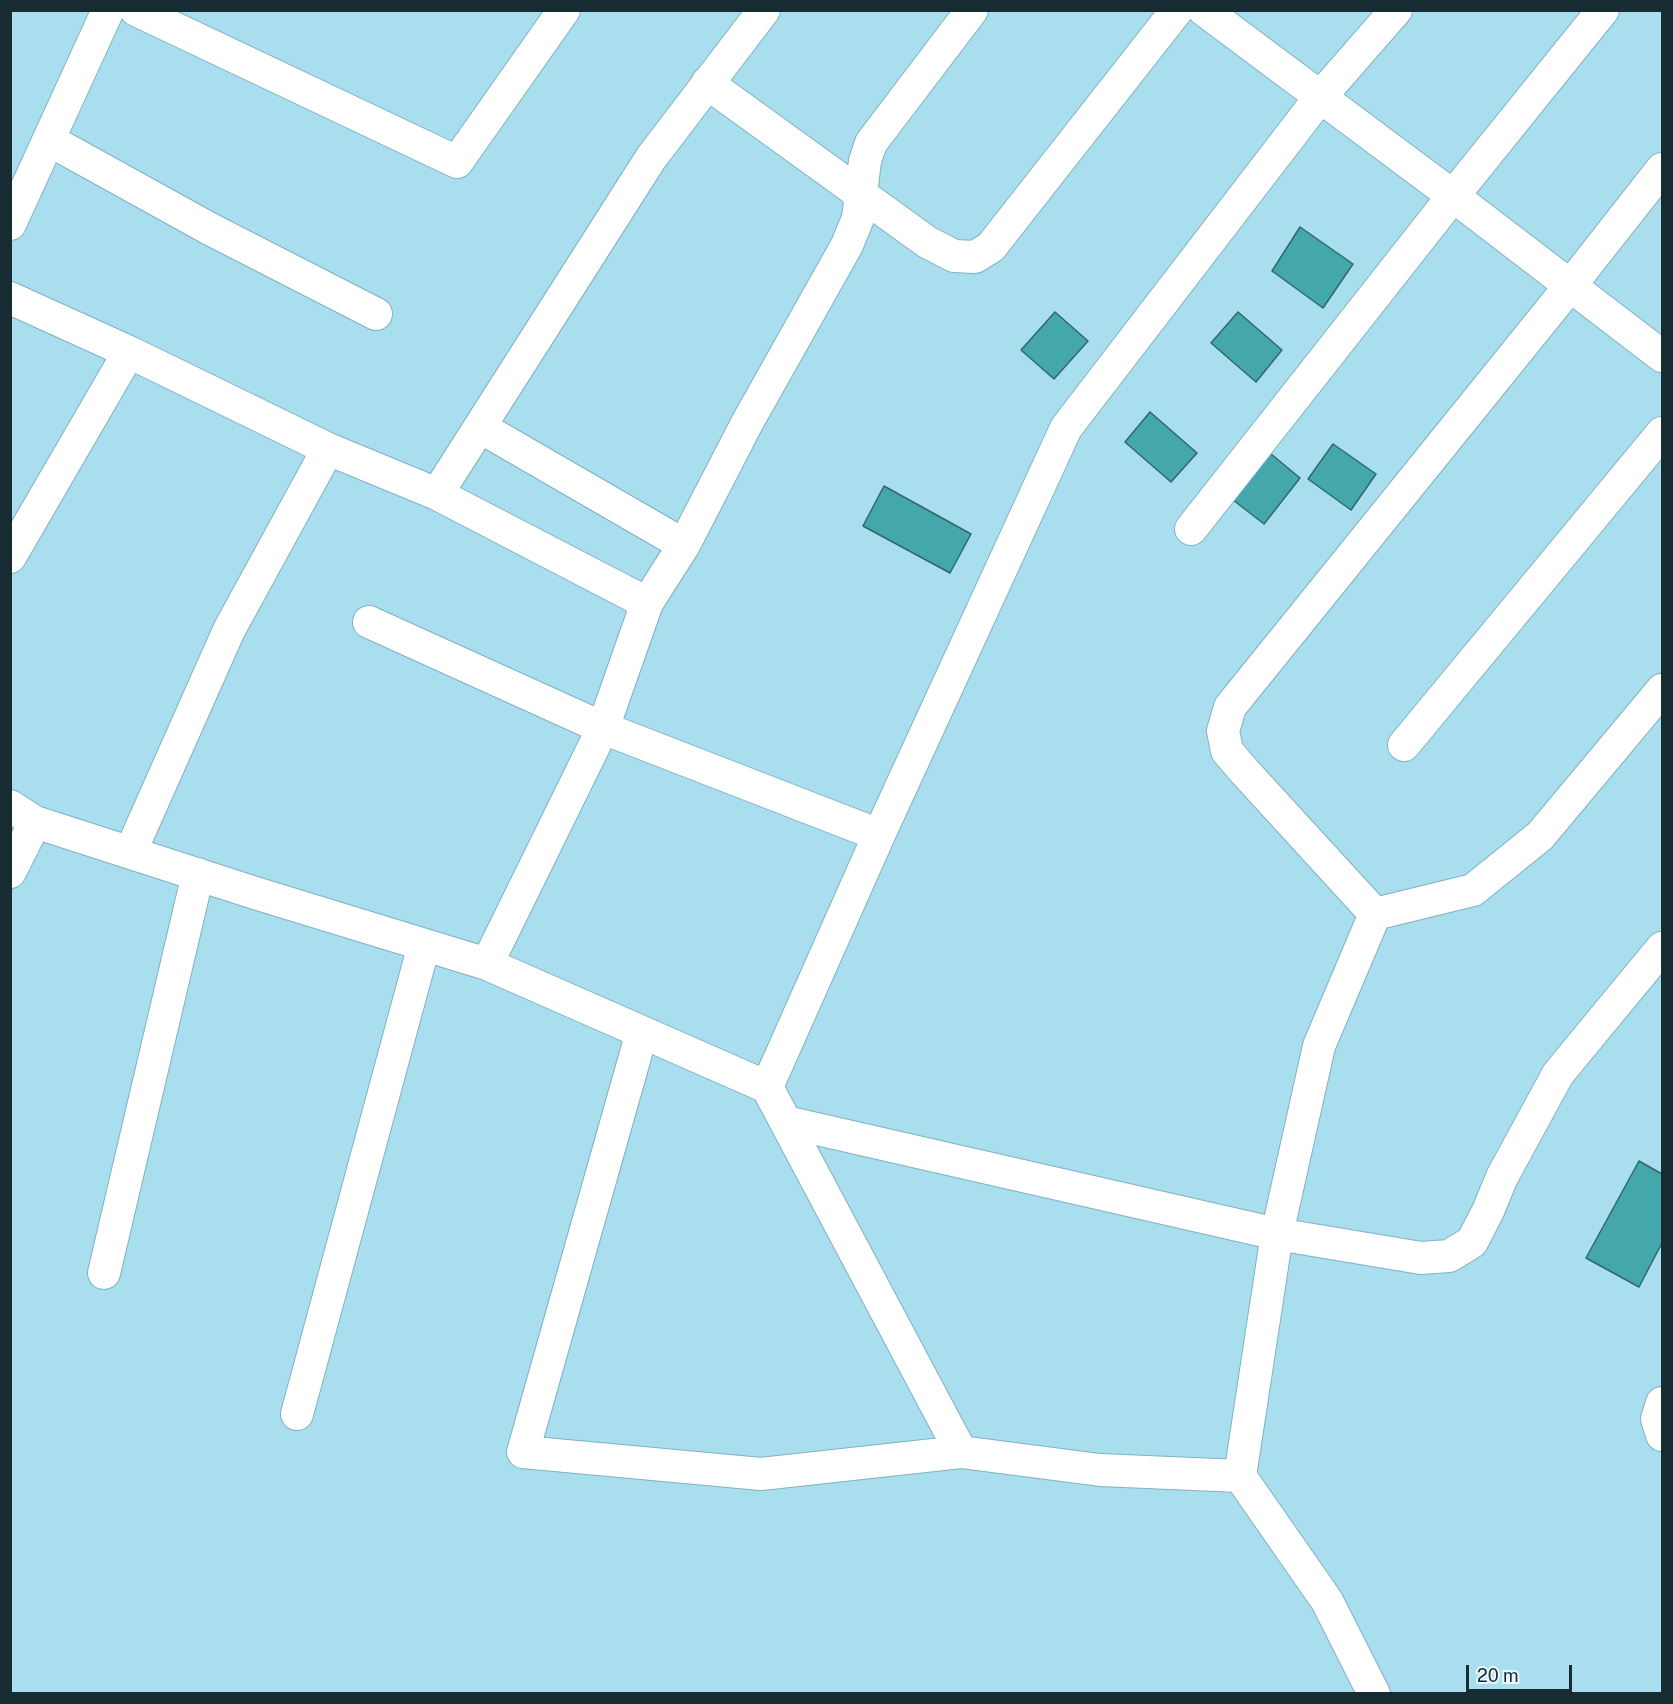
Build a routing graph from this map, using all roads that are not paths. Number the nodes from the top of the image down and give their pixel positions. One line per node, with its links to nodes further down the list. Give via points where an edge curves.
1 (108, 10): 12 (street)
2 (136, 10): 9 (street, via 457,162)
3 (764, 10): 10 (street)
4 (972, 10): 14 (street, via 871,143)
5 (1177, 10): 14 (street, via 991,247 975,257 954,256 927,242)
6 (1204, 10): 11 (street)
7 (1396, 10): 11 (street)
8 (1602, 10): 15 (street)
9 (548, 16)
10 (707, 83): 14 (street); 22 (street, via 651,158)
11 (1321, 96): 15 (street); 35 (street, via 1066,428)
12 (49, 140): 16 (street); 19 (street)
13 (1662, 169): 17 (street)
14 (861, 195): 27 (street, via 858,218 847,245)
15 (1453, 196): 17 (street); 26 (street)
16 (10, 224)
17 (1570, 286): 21 (street); 39 (street, via 1230,707 1223,731 1227,751)
18 (10, 298): 20 (street)
19 (376, 314)
20 (129, 352): 24 (street); 28 (street)
21 (1662, 356)
22 (480, 427): 25 (street); 27 (street)
23 (1662, 433): 33 (street)
24 (328, 449): 25 (street); 36 (street, via 229,630)
25 (437, 494): 29 (street)
26 (1191, 529)
27 (684, 545): 29 (street)
28 (10, 557)
29 (647, 603): 32 (street)
30 (369, 622): 32 (street)
31 (1662, 690): 39 (street, via 1540,836 1473,890)
32 (603, 728): 35 (street); 42 (street)
33 (1404, 745)
34 (23, 814): 36 (street); 37 (street)
35 (879, 835): 44 (street)
36 (129, 853): 38 (street)
37 (10, 872)
38 (198, 874): 40 (street); 47 (street)
39 (1375, 914): 46 (street, via 1319,1046)
40 (424, 945): 42 (street); 49 (street)
41 (1662, 948): 46 (street, via 1558,1074 1472,1242 1449,1256 1421,1258)
42 (487, 964): 43 (street)
43 (642, 1032): 44 (street); 51 (street, via 523,1452 761,1474)
44 (767, 1087): 45 (street)
45 (786, 1122): 46 (street); 51 (street)
46 (1277, 1234): 52 (street)
47 (104, 1273)
48 (1662, 1403): 50 (street, via 1657,1419)
49 (297, 1414)
50 (1662, 1435)
51 (961, 1452): 52 (street, via 1100,1470)
52 (1240, 1476): 53 (street, via 1327,1601)
53 (1374, 1694)

